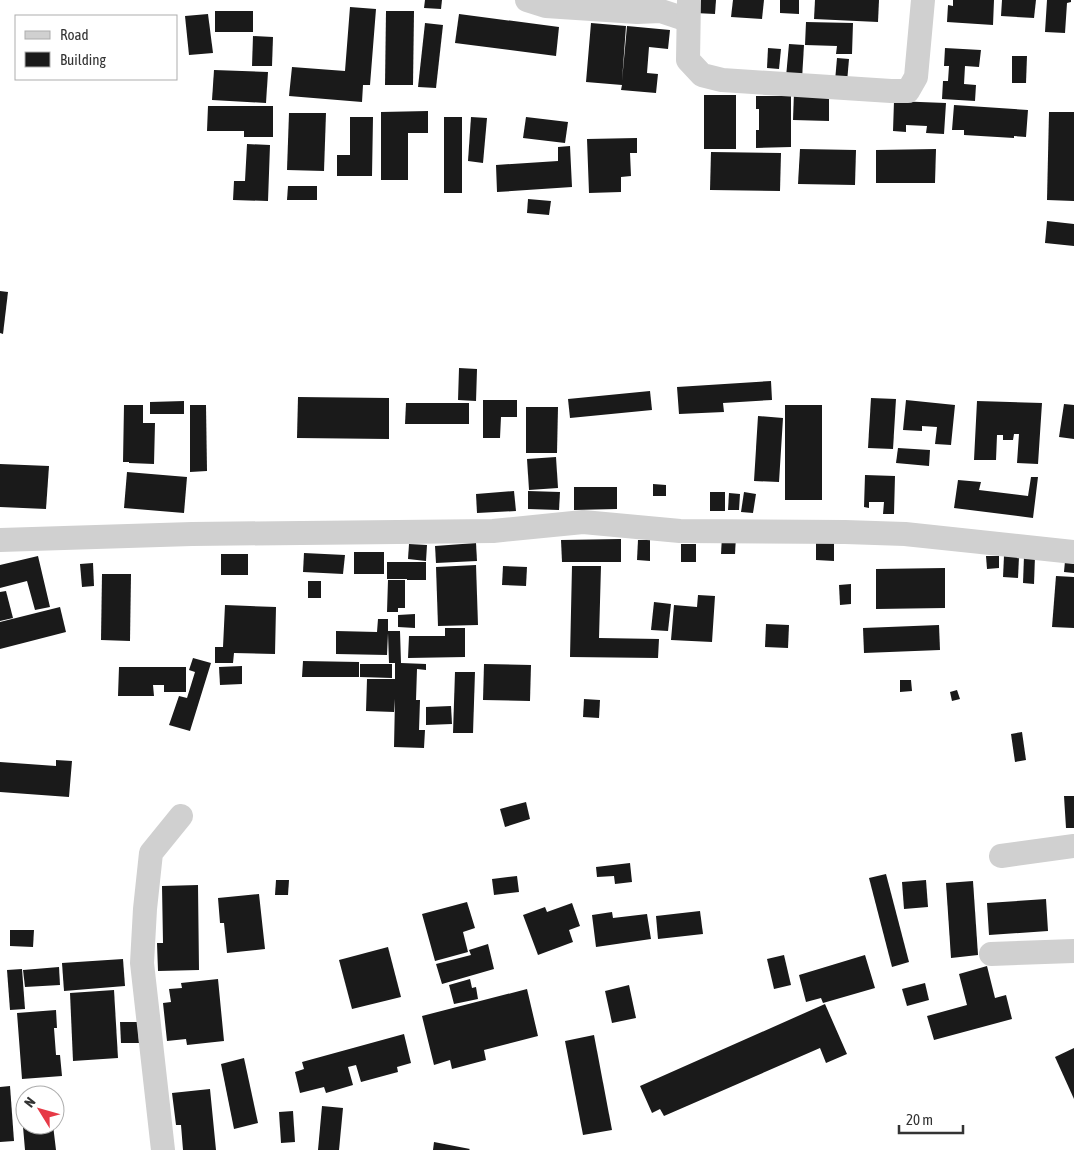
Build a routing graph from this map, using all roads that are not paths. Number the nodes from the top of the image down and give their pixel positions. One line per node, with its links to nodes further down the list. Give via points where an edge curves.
1 (527, 0): 3 (street, via 546,6 637,12)
2 (923, 0): 3 (street, via 916,77 908,91 722,80 702,75 688,60)
3 (689, 10)
4 (0, 540): 5 (street, via 493,531 583,522 680,531 905,534)
5 (1074, 552)
6 (181, 816): 11 (street, via 152,853 142,963)
7 (1074, 846): 8 (street)
8 (1001, 856)
9 (1074, 952): 10 (street)
10 (991, 954)
11 (163, 1150)

